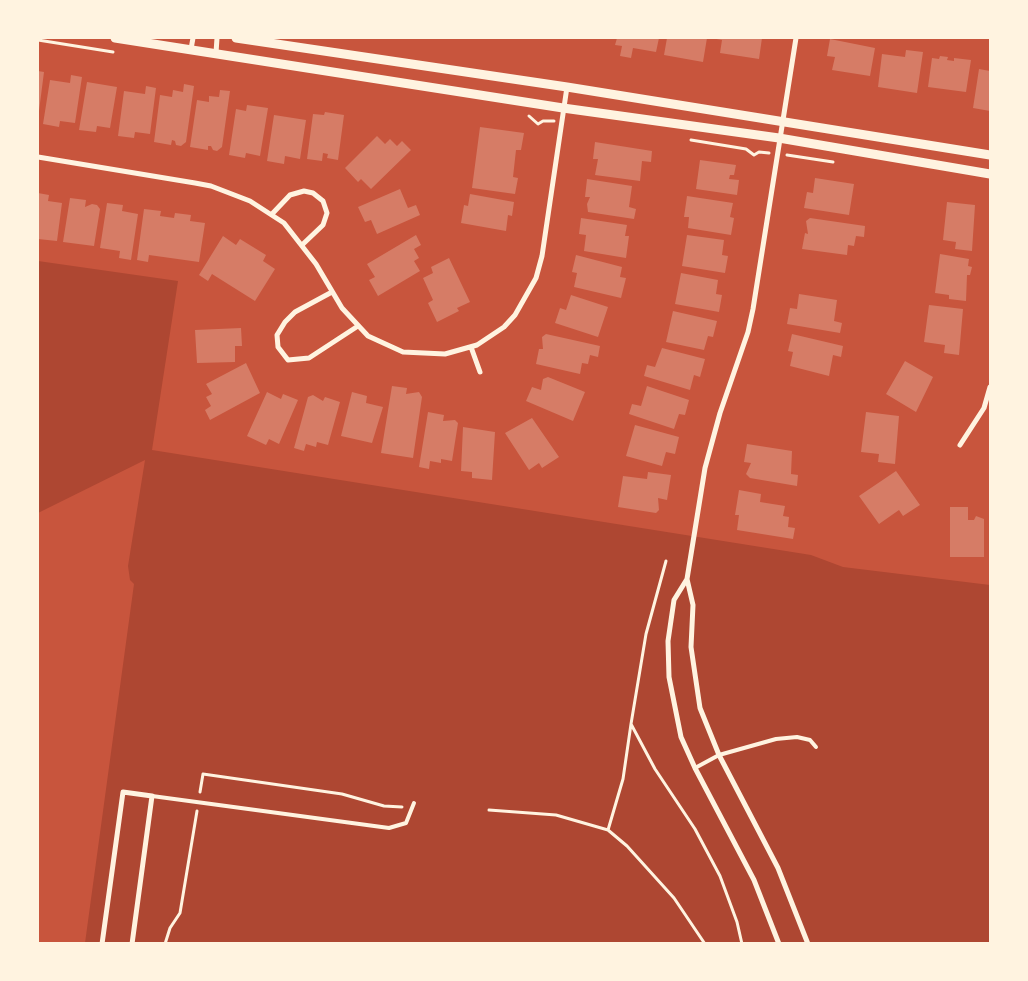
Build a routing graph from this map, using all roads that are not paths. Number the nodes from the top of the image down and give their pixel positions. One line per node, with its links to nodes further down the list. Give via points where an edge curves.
1 (115, 38): 6 (street)
2 (193, 38): 6 (street)
3 (217, 38): 7 (street)
4 (236, 38): 8 (street)
5 (796, 38): 10 (street)
6 (191, 49): 7 (street)
7 (216, 53): 9 (street)
8 (567, 87): 9 (street); 10 (street)
9 (563, 108): 11 (street); 19 (street, via 536,278 515,315 491,337)
10 (781, 121): 11 (street); 12 (street)
11 (779, 138): 14 (street); 23 (street, via 753,309 705,468)
12 (990, 155)
13 (38, 157): 15 (street, via 211,186 250,200)
14 (990, 174)
15 (272, 214): 16 (street); 16 (street, via 290,195 304,191 323,201 327,213 324,225)
16 (302, 245): 17 (street)
17 (332, 292): 18 (street); 18 (street, via 295,312 285,322 277,335 278,347 288,360 309,358)
18 (358, 326): 19 (street, via 368,336 404,352 444,354)
19 (471, 347): 20 (street)
20 (480, 372)
21 (990, 388): 22 (street, via 984,408)
22 (960, 445)
23 (687, 579): 25 (street, via 693,606 692,647 700,708); 26 (street, via 674,600 668,641 668,677 681,737)
24 (816, 747): 25 (lane, via 810,740 797,737 776,739)
25 (719, 755): 26 (lane); 32 (street, via 778,868)
26 (695, 768): 31 (street, via 754,880)
27 (152, 796): 28 (lane, via 389,828 406,823); 29 (street, via 123,792); 30 (street)
28 (414, 803)
29 (102, 944)
30 (132, 944)
31 (779, 944)
32 (808, 944)

